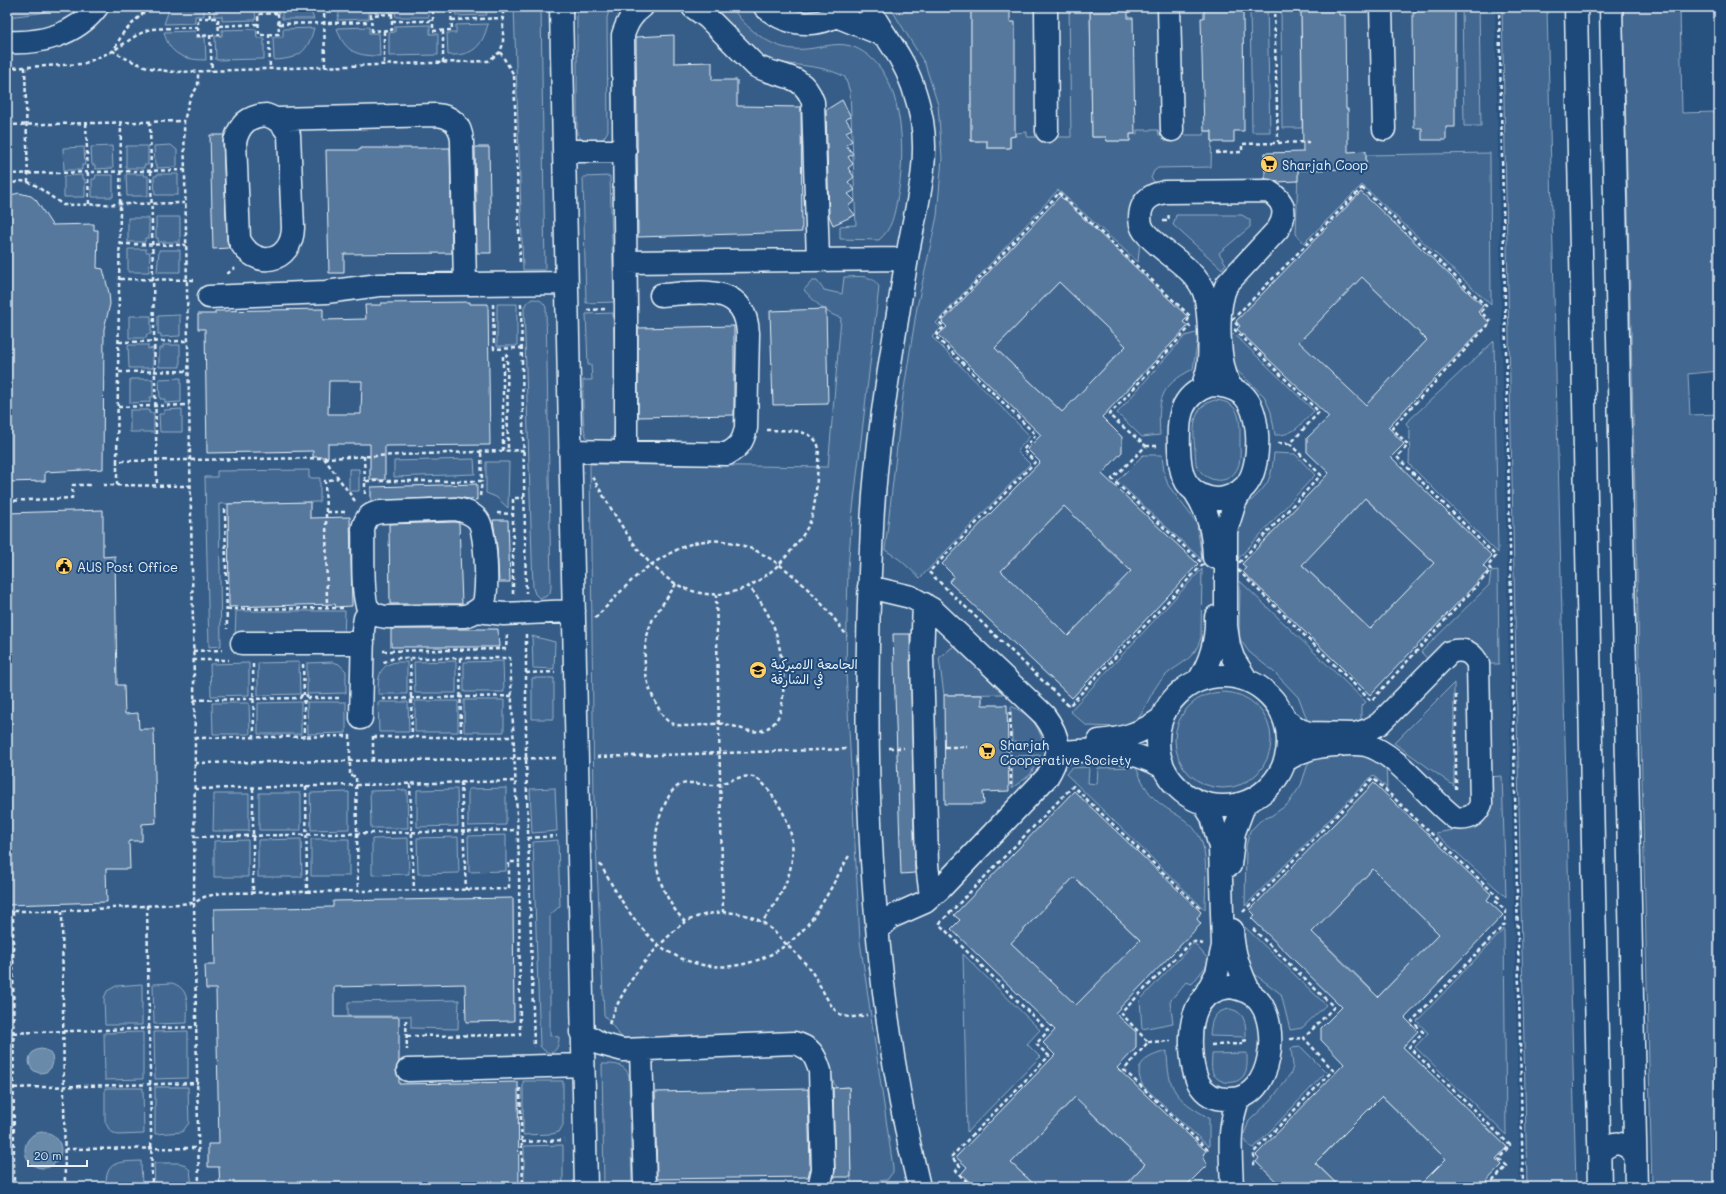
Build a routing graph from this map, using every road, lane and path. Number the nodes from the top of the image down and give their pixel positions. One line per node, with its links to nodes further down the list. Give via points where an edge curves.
1 (149, 7): 42 (path, via 134,20)
2 (209, 7): 25 (path)
3 (268, 7): 23 (path)
4 (324, 7): 31 (path)
5 (382, 7): 24 (path)
6 (442, 7): 21 (path)
7 (503, 7): 26 (path)
8 (560, 7): 65 (street)
9 (642, 7): 66 (street, via 627,23 623,35)
10 (693, 7): 84 (street, via 707,17 756,66 798,81 810,94 813,102)
11 (765, 7): 22 (street, via 781,18 799,24 818,23)
12 (869, 7): 40 (street)
13 (1046, 7): 61 (street)
14 (1169, 7): 60 (street)
15 (1274, 7): 62 (path)
16 (1380, 7): 59 (street)
17 (1499, 7): 308 (path)
18 (1576, 7): 290 (street)
19 (1611, 7): 293 (street)
20 (97, 8): 41 (street, via 79,24 56,36 24,43)
21 (442, 11): 27 (path, via 451,10); 29 (path, via 433,11)
22 (842, 12): 40 (street)
23 (268, 14): 32 (path, via 258,14); 33 (path, via 278,13)
24 (382, 15): 28 (path, via 392,14); 30 (path, via 371,15)
25 (210, 18): 34 (path, via 218,18); 35 (path, via 198,18)
26 (503, 18): 27 (path); 43 (path, via 503,44)
27 (452, 20): 37 (path, via 452,30)
28 (392, 21): 29 (path); 36 (path, via 392,30)
29 (433, 21): 37 (path, via 433,31)
30 (371, 22): 31 (path); 36 (path, via 372,31)
31 (324, 23): 33 (path); 47 (path)
32 (258, 24): 34 (path); 38 (path, via 259,35)
33 (279, 24): 38 (path, via 279,34)
34 (219, 26): 39 (path, via 219,35)
35 (198, 27): 39 (path, via 198,36); 42 (path, via 150,29)
36 (384, 30): 45 (path)
37 (443, 30): 44 (path)
38 (269, 34): 49 (path)
39 (210, 35): 51 (path)
40 (886, 36): 83 (street, via 902,62 914,90 922,121 924,152 921,183)
41 (7, 42)
42 (113, 51): 46 (path, via 83,64); 50 (path, via 150,68 171,72)
43 (500, 52): 44 (path, via 488,61); 93 (path, via 514,75)
44 (443, 64): 45 (path)
45 (384, 66): 47 (path)
46 (26, 67): 48 (path); 58 (path)
47 (325, 67): 49 (path)
48 (7, 68)
49 (270, 69): 51 (path)
50 (198, 72): 51 (path); 53 (path, via 198,86 190,98)
51 (212, 72)
52 (277, 119): 82 (street, via 266,115 255,116 245,121 238,130 235,141 239,239); 82 (street, via 289,135 293,238 281,255 261,259); 91 (street, via 445,116 452,119 458,125 462,141)
53 (184, 121): 55 (path); 68 (path)
54 (121, 122): 55 (path); 56 (path); 69 (path)
55 (150, 122): 67 (path)
56 (86, 123): 58 (path); 70 (path)
57 (7, 125): 58 (path)
58 (27, 125): 72 (path)
59 (1384, 129)
60 (1172, 130)
61 (1047, 132)
62 (1278, 142): 63 (path); 64 (path, via 1242,144 1242,152)
63 (1309, 142)
64 (1216, 153)
65 (564, 158): 66 (street); 90 (street)
66 (625, 158): 85 (street)
67 (151, 170): 68 (path); 69 (path); 76 (path)
68 (184, 170): 77 (path)
69 (121, 171): 70 (path); 75 (path)
70 (88, 172): 72 (path); 78 (path)
71 (7, 174): 72 (path)
72 (28, 174): 73 (path)
73 (28, 182): 74 (path, via 20,181); 78 (path, via 42,189 60,204)
74 (7, 185)
75 (120, 203): 76 (path); 78 (path); 79 (path)
76 (152, 203): 77 (path); 80 (path)
77 (185, 203): 81 (path)
78 (89, 204)
79 (120, 244): 80 (path); 87 (path)
80 (152, 245): 81 (path); 88 (path)
81 (186, 245): 89 (path)
82 (251, 255): 86 (path)
83 (907, 259): 84 (street); 143 (street, via 880,430 874,482)
84 (818, 260): 85 (street)
85 (626, 262): 96 (street)
86 (224, 276)
87 (120, 279): 88 (path); 101 (path)
88 (153, 280): 89 (path); 99 (path)
89 (186, 281): 94 (path); 100 (path)
90 (567, 283): 93 (street); 97 (street)
91 (466, 284): 92 (street); 94 (street, via 379,285 326,292)
92 (492, 284): 93 (street); 102 (path, via 494,348)
93 (521, 284): 102 (path)
94 (207, 289)
95 (662, 295): 112 (street, via 711,292 721,294 734,301 744,313 748,332)
96 (626, 307): 97 (path); 118 (street)
97 (567, 311): 116 (street)
98 (1190, 316): 98 (path, via 1059,193 939,322 944,327 935,336 1036,435 1022,450 1035,462 929,572 1069,706 1203,564 1112,479 1146,446 1109,415 1190,327 1187,322)
99 (154, 341): 100 (path); 101 (path); 104 (path)
100 (188, 341): 105 (path)
101 (119, 342): 103 (path)
102 (522, 348): 113 (path)
103 (119, 372): 104 (path); 110 (path)
104 (155, 372): 105 (path); 109 (path)
105 (188, 372): 108 (path)
106 (1202, 388): 107 (street, via 1222,385); 107 (street, via 1209,355 1204,291 1190,273 1144,231 1140,221 1141,210 1146,200 1154,194 1268,192 1282,203 1283,221 1227,284 1222,295 1222,364); 133 (street, via 1184,404 1180,415 1180,467 1188,485)
107 (1231, 388): 132 (street, via 1243,395 1255,416 1257,454 1254,472)
108 (189, 405): 109 (path); 122 (path)
109 (156, 406): 110 (path); 121 (path)
110 (118, 407): 123 (path)
111 (1319, 412): 111 (path, via 1234,330 1238,325 1233,319 1362,188 1486,306 1481,312 1491,322 1392,428 1408,445 1397,457 1496,556 1488,566 1492,570 1371,701 1235,567 1320,475 1290,444)
112 (746, 428): 118 (street, via 744,440 727,454); 140 (path, via 806,433 818,442 812,518 804,533)
113 (524, 450): 115 (path); 134 (path)
114 (503, 451): 115 (path); 115 (path, via 503,355 507,355); 117 (path)
115 (508, 451)
116 (570, 451): 118 (street); 149 (street)
117 (481, 452): 119 (path); 126 (path, via 482,481)
118 (626, 452)
119 (364, 456): 120 (path); 126 (path)
120 (324, 458): 122 (path); 125 (path)
121 (156, 460): 122 (path); 123 (path); 130 (path)
122 (190, 460): 131 (path)
123 (117, 461): 128 (path)
124 (591, 475): 139 (path)
125 (338, 478): 137 (path, via 325,481); 138 (path)
126 (365, 481): 138 (path)
127 (103, 485): 128 (path)
128 (117, 485): 130 (path)
129 (92, 486): 135 (path, via 73,485 72,498)
130 (157, 486): 131 (path)
131 (190, 486): 158 (path)
132 (1242, 489): 133 (street, via 1232,496 1219,499 1207,498); 168 (street, via 1226,531 1226,626 1233,658)
133 (1195, 492): 169 (street, via 1206,510 1212,530 1216,626 1211,658)
134 (524, 498): 151 (path); 151 (path, via 513,498 513,598)
135 (7, 501)
136 (225, 509): 146 (path)
137 (326, 512): 138 (path); 147 (path)
138 (367, 514): 148 (street, via 363,528 365,594); 150 (street, via 456,509 472,514 482,527 486,591 482,606)
139 (651, 565): 140 (path, via 686,546 721,540 756,550); 141 (path); 152 (path)
140 (779, 565): 142 (path); 155 (path, via 802,583 828,610)
141 (676, 584): 144 (path, via 688,590); 184 (path, via 654,618 646,642 645,668 651,693 670,723 685,726)
142 (749, 587): 144 (path, via 727,594); 184 (path, via 760,600 774,626 782,655 783,705 774,723 763,730 745,731)
143 (869, 587): 145 (street, via 911,597); 195 (street)
144 (716, 594): 184 (path)
145 (924, 604): 153 (street); 160 (street)
146 (227, 609): 147 (path); 159 (path, via 228,642)
147 (327, 609): 148 (path)
148 (369, 609): 150 (street, via 374,614 386,617 465,616); 156 (street, via 365,618)
149 (574, 611): 151 (street); 166 (street)
150 (477, 612): 151 (street)
151 (524, 614): 167 (path)
152 (593, 620)
153 (947, 622): 160 (street, via 928,644); 170 (street)
154 (507, 630): 156 (path, via 506,650 374,651 374,643)
155 (850, 641)
156 (363, 643): 159 (street); 185 (street)
157 (221, 650): 158 (path)
158 (193, 651): 164 (path)
159 (242, 654): 164 (path); 175 (path)
160 (922, 656): 194 (street)
161 (410, 658): 162 (path); 165 (path, via 394,658); 178 (path)
162 (460, 658): 173 (path, via 510,658); 174 (path)
163 (303, 659): 172 (path)
164 (193, 660): 180 (path)
165 (378, 667)
166 (575, 671): 167 (path); 200 (street)
167 (526, 673): 202 (path)
168 (1246, 679): 169 (street, via 1214,676); 183 (street, via 1270,695)
169 (1199, 680): 182 (street, via 1183,689 1170,703)
170 (1009, 682): 197 (path); 198 (street, via 1044,715 1050,724)
171 (1456, 689): 217 (path)
172 (302, 696): 175 (path); 176 (path); 181 (path, via 301,701)
173 (512, 696): 174 (path); 191 (path)
174 (461, 697): 178 (path); 190 (path)
175 (253, 698): 180 (path); 187 (path)
176 (307, 698): 177 (path); 181 (path)
177 (342, 698)
178 (411, 698): 179 (path); 189 (path)
179 (381, 699)
180 (194, 700): 192 (path)
181 (304, 700): 186 (path)
182 (1161, 719): 198 (street, via 1144,730 1126,737); 207 (street, via 1158,751)
183 (1284, 719): 205 (street, via 1288,733); 218 (street, via 1309,733 1355,734 1368,730 1379,724 1443,657 1459,649 1467,651 1474,656 1478,664)
184 (718, 723): 199 (path)
185 (358, 728): 186 (path); 188 (path); 204 (path)
186 (304, 736): 187 (path)
187 (254, 737): 192 (path)
188 (373, 737): 189 (path); 203 (path)
189 (412, 737): 190 (path)
190 (461, 737): 191 (path)
191 (513, 737): 201 (path)
192 (194, 738): 206 (path)
193 (967, 747): 194 (path)
194 (924, 748): 195 (path); 231 (street)
195 (868, 749): 199 (path); 253 (street)
196 (1003, 749): 197 (path)
197 (1010, 749): 198 (path, via 1038,747); 221 (path)
198 (1058, 750): 207 (street, via 1122,751 1140,755); 221 (street, via 1054,766 1047,777)
199 (719, 753): 200 (path); 211 (path)
200 (577, 757): 202 (path); 226 (street)
201 (514, 758): 202 (path); 203 (path); 208 (path)
202 (526, 758): 230 (path)
203 (373, 760): 204 (path)
204 (350, 761): 206 (path); 212 (path, via 350,776 356,776)
205 (1285, 761): 218 (street, via 1302,751 1320,745 1366,745 1384,753 1455,818 1471,817 1478,812); 219 (street, via 1276,779 1262,793)
206 (195, 763): 216 (path)
207 (1163, 767): 220 (street, via 1172,783 1187,796)
208 (515, 781): 209 (path); 222 (path)
209 (461, 782): 210 (path); 223 (path)
210 (410, 784): 212 (path); 224 (path)
211 (720, 784): 249 (path); 250 (path, via 706,786 686,782 678,786 672,791 660,816 655,844 658,872 668,899); 251 (path, via 744,776 755,778 770,791 782,808 789,827 791,867 785,887)
212 (356, 785): 214 (path); 225 (path)
213 (1450, 785): 217 (path)
214 (306, 786): 215 (path); 227 (path)
215 (253, 788): 216 (path); 228 (path)
216 (195, 789): 229 (path)
217 (1456, 789): 218 (path)
218 (1480, 796)
219 (1245, 802): 220 (street, via 1232,806); 257 (street, via 1234,832 1230,856 1232,945 1236,962)
220 (1204, 804): 258 (street, via 1212,818 1220,847 1222,946 1217,973)
221 (1012, 815): 235 (street)
222 (517, 830): 223 (path); 233 (path)
223 (463, 832): 224 (path); 236 (path)
224 (412, 833): 225 (path); 237 (path)
225 (357, 834): 227 (path); 239 (path)
226 (578, 834): 230 (path); 264 (street)
227 (306, 835): 228 (path); 238 (path)
228 (253, 836): 229 (path); 240 (path)
229 (195, 837): 242 (path)
230 (528, 838): 272 (path)
231 (927, 849): 235 (street); 241 (street)
232 (852, 851): 255 (path, via 812,917)
233 (519, 862): 236 (path, via 509,862 509,889); 267 (path, via 520,1035)
234 (599, 862): 254 (path, via 612,886 643,930)
235 (949, 880): 241 (street)
236 (466, 890): 237 (path)
237 (414, 891): 239 (path)
238 (307, 892): 239 (path); 240 (path)
239 (358, 892)
240 (253, 894): 242 (path, via 213,894)
241 (931, 897): 253 (street, via 917,906 891,916)
242 (194, 903): 243 (path); 261 (path)
243 (147, 905): 247 (path); 262 (path)
244 (1241, 906): 307 (path, via 1241,914 1373,778 1499,898 1496,902 1506,911 1504,924 1412,1021 1423,1032 1409,1047 1510,1145 1499,1159 1507,1166)
245 (7, 911): 246 (path)
246 (13, 911): 247 (path); 266 (path)
247 (62, 911): 263 (path)
248 (1203, 911): 305 (path, via 1073,786 939,924 1048,1031 1036,1044 1048,1056 951,1157 960,1166 956,1172)
249 (722, 912): 250 (path, via 703,915); 251 (path, via 745,915)
250 (685, 922): 254 (path)
251 (762, 922): 255 (path)
252 (1248, 924): 268 (path, via 1334,1007)
253 (878, 930): 259 (street)
254 (660, 945): 255 (path, via 679,957 700,965 723,967 746,964 768,957)
255 (787, 945): 259 (path, via 807,966 836,1011 842,1016 857,1017)
256 (1208, 945): 271 (path, via 1192,941 1121,1013)
257 (1250, 993): 258 (street, via 1231,987 1221,988); 270 (street, via 1264,1008)
258 (1204, 997): 269 (street, via 1192,1019)
259 (888, 1012): 304 (street, via 903,1112)
260 (406, 1020): 267 (path)
261 (197, 1027): 262 (path); 276 (path)
262 (148, 1028): 263 (path); 278 (path)
263 (63, 1031): 266 (path); 279 (path)
264 (582, 1032): 273 (street, via 611,1048); 274 (street)
265 (7, 1033): 266 (path)
266 (13, 1033): 281 (path)
267 (406, 1036): 275 (path)
268 (1304, 1038): 270 (path); 295 (path, via 1333,1070 1254,1152)
269 (1191, 1040): 270 (path, via 1211,1039 1211,1045 1241,1044 1241,1040); 271 (path); 282 (street, via 1194,1075 1198,1084)
270 (1269, 1040): 283 (street, via 1267,1068 1261,1081 1252,1092)
271 (1148, 1042): 294 (path, via 1124,1070)
272 (534, 1050)
273 (640, 1050): 302 (street); 303 (street, via 794,1043 810,1049 820,1071 823,1170)
274 (583, 1065): 275 (street); 285 (street)
275 (408, 1070)
276 (198, 1083): 278 (path); 288 (path)
277 (520, 1083): 286 (path)
278 (149, 1084): 279 (path); 287 (path)
279 (64, 1086): 281 (path); 289 (path)
280 (7, 1088): 281 (path)
281 (14, 1088): 292 (path)
282 (1215, 1097): 283 (street); 284 (street)
283 (1239, 1098): 284 (street)
284 (1231, 1129): 306 (street)
285 (585, 1140): 286 (path); 301 (street)
286 (522, 1142): 300 (path)
287 (151, 1148): 288 (path); 289 (path); 298 (path)
288 (198, 1148): 299 (path)
289 (65, 1150): 297 (path)
290 (1600, 1152): 293 (street, via 1608,1145 1618,1144 1628,1147); 309 (street)
291 (7, 1154): 292 (path)
292 (14, 1154): 296 (path)
293 (1635, 1154): 310 (street)
294 (1213, 1155)
295 (1254, 1183)
296 (14, 1187)
297 (65, 1187)
298 (152, 1187)
299 (199, 1187)
300 (523, 1187)
301 (586, 1187)
302 (645, 1187)
303 (819, 1187)
304 (918, 1187)
305 (972, 1187)
306 (1232, 1187)
307 (1487, 1187)
308 (1523, 1187)
309 (1600, 1187)
310 (1636, 1187)

